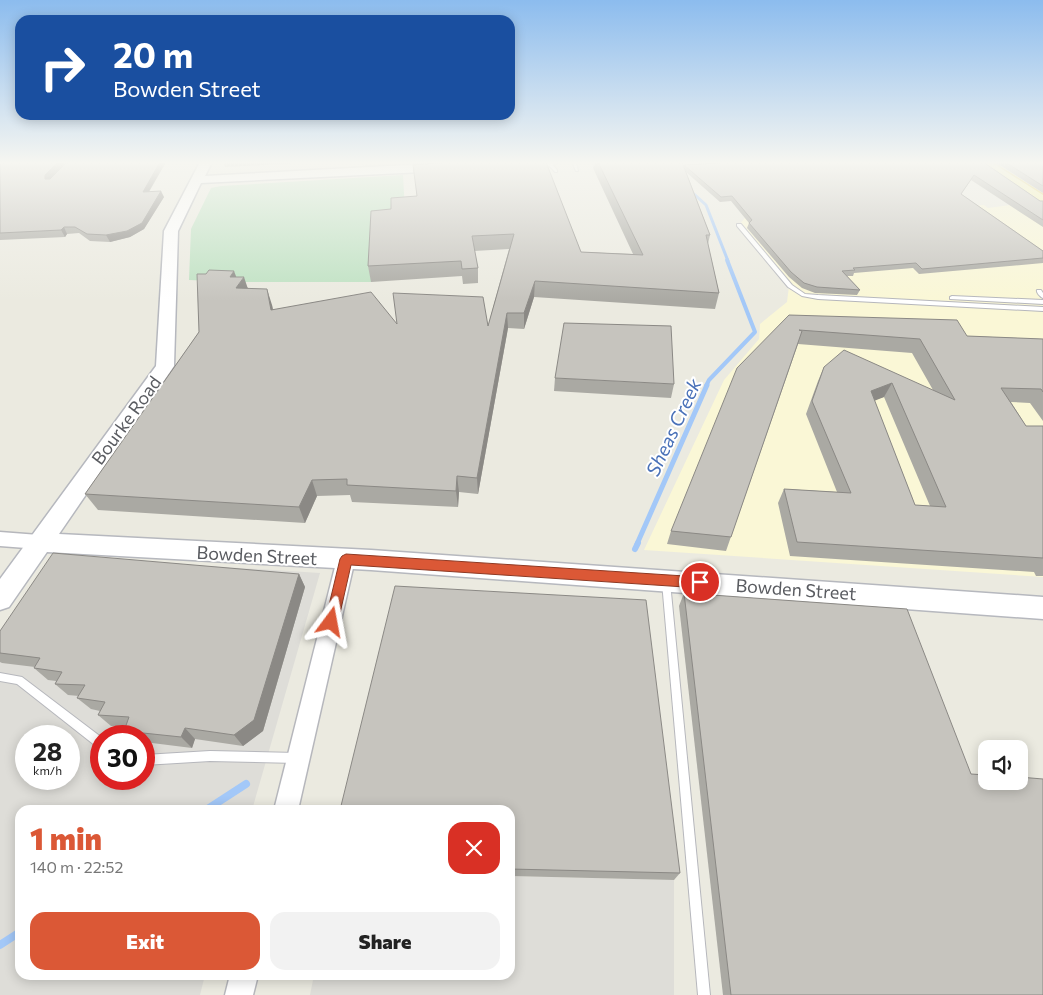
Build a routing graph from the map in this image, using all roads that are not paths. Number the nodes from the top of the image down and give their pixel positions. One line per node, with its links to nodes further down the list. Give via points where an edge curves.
1 (182, 208): 6 (street, Bourke Road, via 171,231 165,366)
2 (739, 225): 4 (lane, via 790,286 818,297)
3 (953, 299): 4 (lane)
4 (1043, 305)
5 (0, 539): 6 (street)
6 (39, 542): 7 (street, Bowden Street); 9 (street, Bourke Road)
7 (346, 559): 8 (street, Bowden Street); 13 (street)
8 (666, 580): 10 (street, Bowden Street); 18 (lane)
9 (0, 599)
10 (1043, 608)
11 (0, 677): 12 (lane, via 19,680)
12 (90, 735)
13 (299, 758): 14 (lane, via 210,756); 15 (street)
14 (155, 759)
15 (287, 805)
16 (243, 980): 17 (street)
17 (239, 995)
18 (704, 995)

